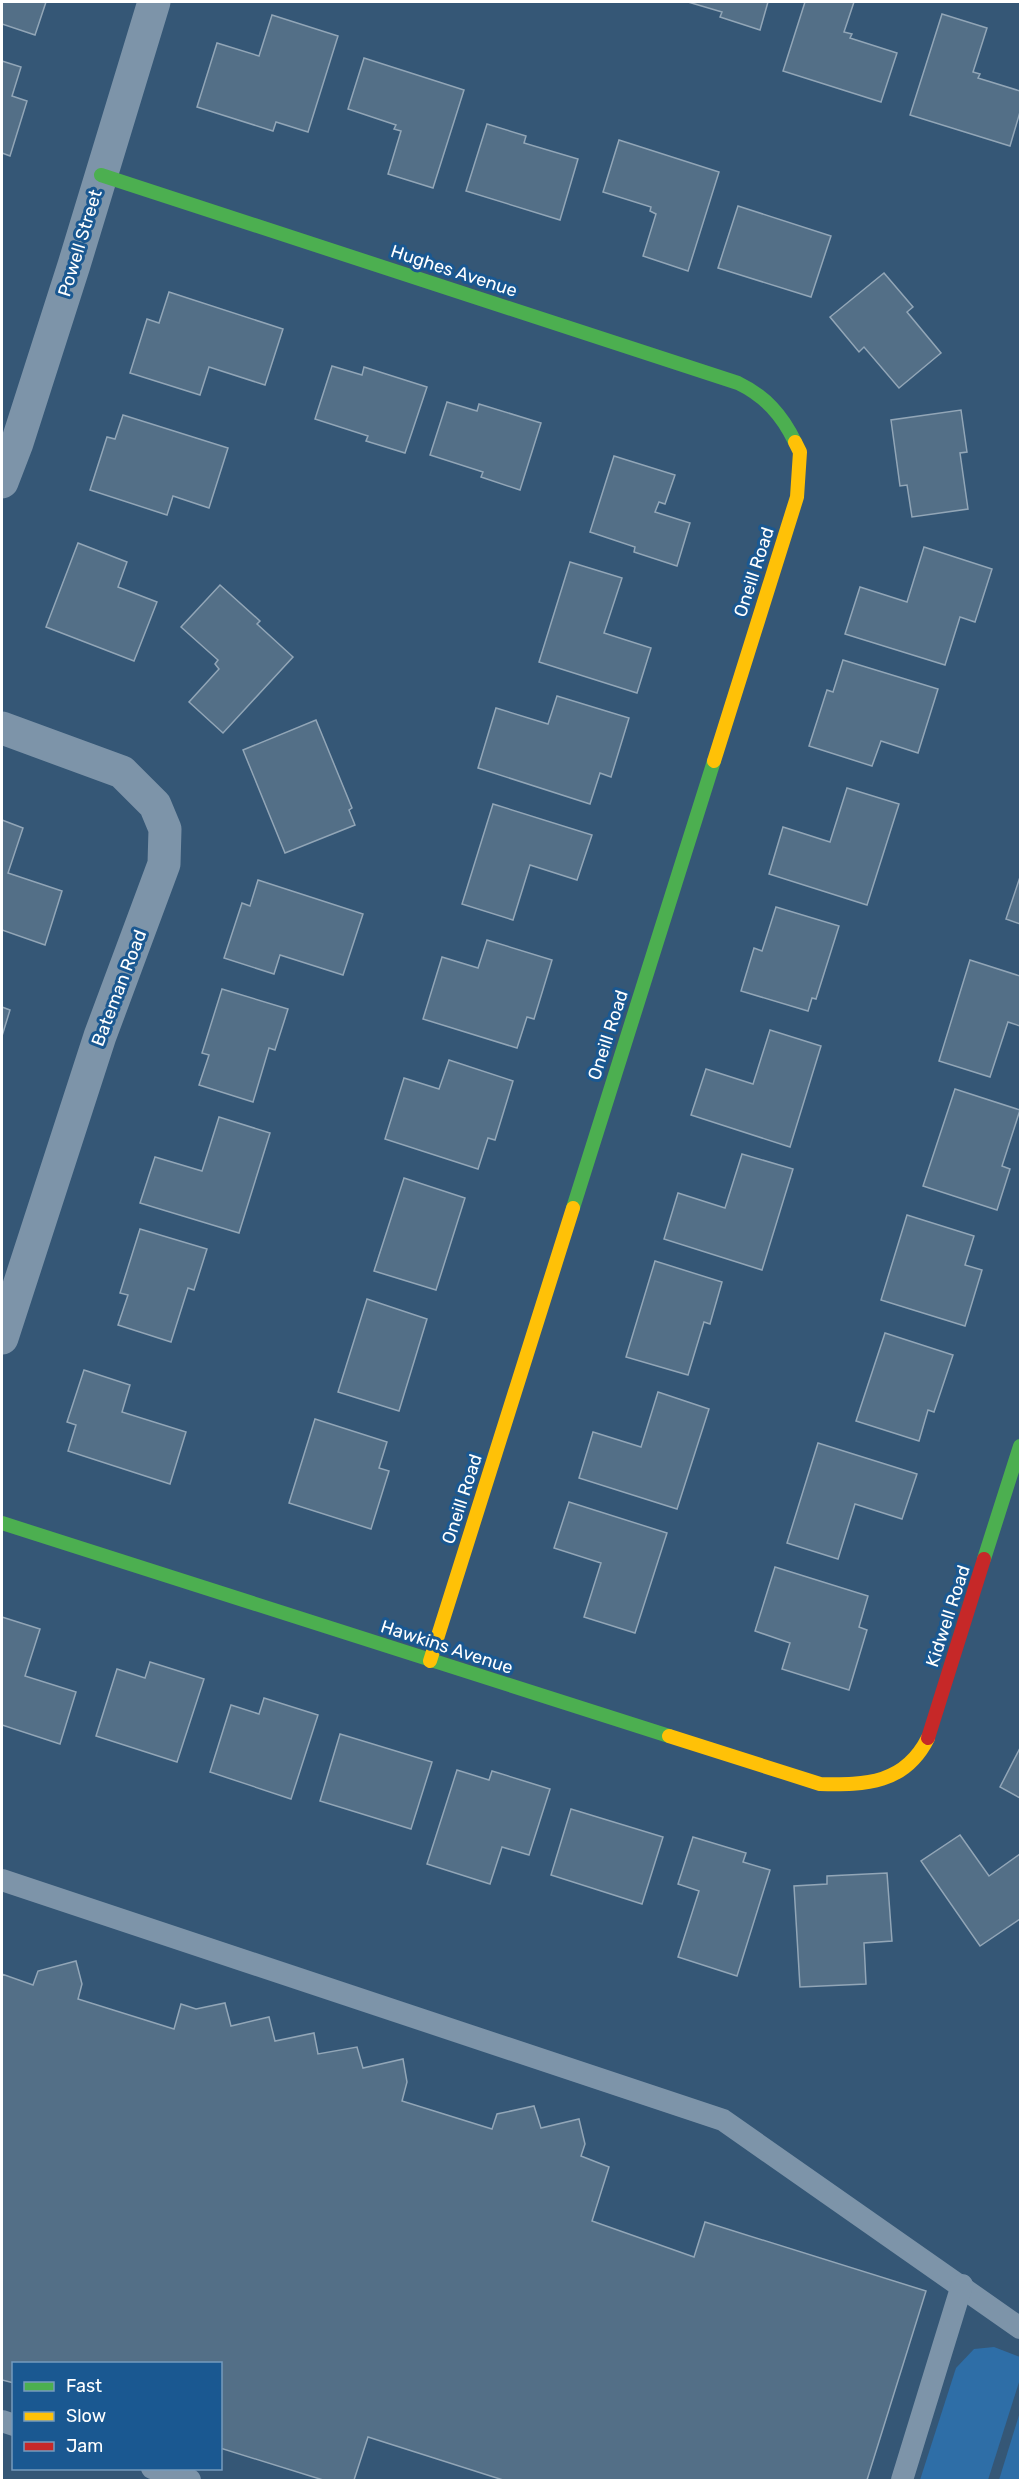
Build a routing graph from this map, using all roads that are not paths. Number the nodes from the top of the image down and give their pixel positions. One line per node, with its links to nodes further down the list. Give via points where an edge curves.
1 (154, 2): 2 (street, Powell Street)
2 (101, 175): 3 (street, Hughes Avenue, via 738,383 757,393); 4 (street, Powell Street)
3 (785, 421): 9 (street, Oneill Road, via 800,452 797,497)
4 (2, 482)
5 (2, 728): 6 (street, Bateman Road, via 122,772 155,805 165,829 164,864 100,1036)
6 (2, 1338)
7 (1020, 1446): 10 (street, Kidwell Road, via 927,1740 908,1766)
8 (2, 1523): 9 (street, Hawkins Avenue)
9 (430, 1661): 10 (street, Hawkins Avenue, via 820,1784 856,1786)
10 (885, 1779)
11 (2, 1880): 12 (lane, via 723,2120)
12 (962, 2285): 13 (lane); 16 (lane)
13 (1020, 2328)
14 (156, 2470): 15 (lane)
15 (190, 2481)
16 (902, 2481)

